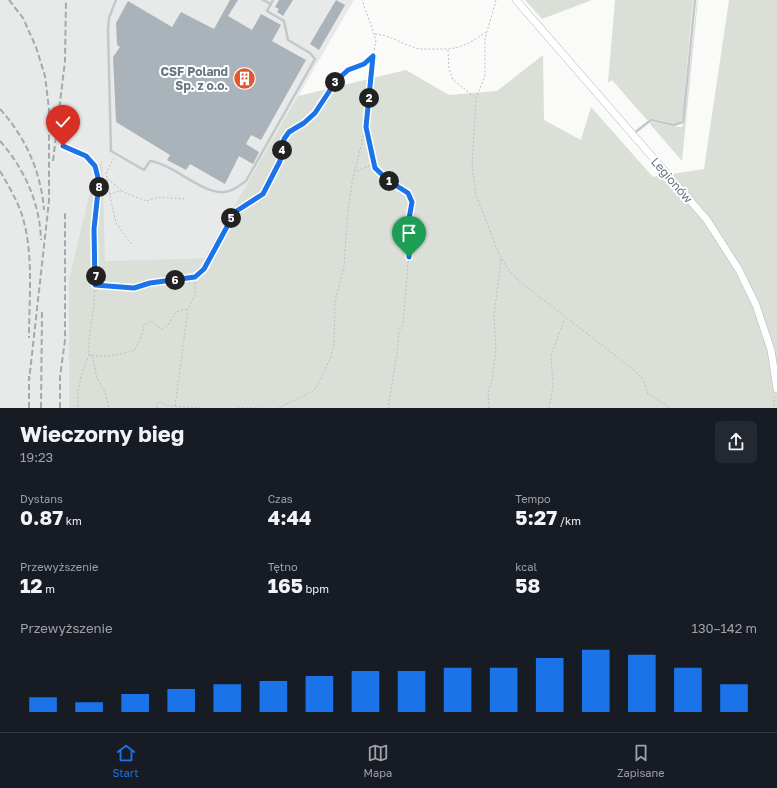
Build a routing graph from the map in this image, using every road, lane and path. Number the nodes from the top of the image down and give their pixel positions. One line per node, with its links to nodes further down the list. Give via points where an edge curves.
1 (116, 0): 17 (lane, via 108,29 111,151)
2 (263, 0): 8 (lane)
3 (273, 0): 8 (lane)
4 (362, 0): 10 (path)
5 (496, 0): 9 (path)
6 (516, 0): 15 (street, Legionów)
7 (695, 0): 15 (lane, via 683,122 674,125 651,120)
8 (271, 4): 17 (lane, via 267,11 284,21 288,40 310,52 315,59 246,180 236,188 223,192 209,189 160,162 150,161 144,170)
9 (487, 31): 11 (path, via 460,48); 13 (path, via 484,49 485,76)
10 (375, 34): 11 (path, via 422,49); 12 (path)
11 (448, 50): 13 (path, via 452,80)
12 (373, 56): 14 (path); 26 (path, via 364,64 348,70 336,81 315,113 289,132 284,139 280,161 263,194 235,212 204,269)
13 (476, 98): 25 (path, via 473,180 476,195)
14 (366, 127): 18 (path); 19 (path)
15 (633, 134): 32 (street, Legionów, via 707,220 739,270 756,305 771,350)
16 (63, 146): 27 (path, via 86,156 95,166 99,182 94,229)
17 (116, 155): 20 (path, via 106,173)
18 (375, 168): 19 (path, via 369,166); 42 (path, via 408,193 412,202 407,230 410,240 403,323 399,331)
19 (356, 172): 41 (path, via 348,210 344,267 335,301 335,331 331,357 315,390)
20 (107, 178): 21 (path); 22 (path)
21 (121, 191): 22 (path); 23 (path, via 146,201 159,198)
22 (110, 196): 24 (path, via 116,224)
23 (184, 199)
24 (132, 245)
25 (501, 258): 29 (path, via 519,281); 43 (path, via 494,316 496,349 488,394)
26 (195, 277): 27 (path, via 150,283 134,288); 28 (path, via 195,295)
27 (95, 285): 30 (path)
28 (188, 309): 31 (path, via 176,312 168,325 162,329 150,321 143,326 135,350 104,358); 33 (path)
29 (565, 317): 44 (path, via 551,355 553,386); 45 (path, via 634,370 643,379 648,394)
30 (89, 355): 31 (path); 34 (path, via 81,376)
31 (92, 356): 35 (path, via 97,378 104,390)
32 (776, 391): 46 (path)
33 (175, 406): 36 (path, via 166,406 163,402 158,403); 37 (path)
34 (78, 408)
35 (109, 408)
36 (157, 408)
37 (203, 408)
38 (238, 408): 39 (path)
39 (249, 408): 40 (path)
40 (261, 408)
41 (279, 408)
42 (388, 408)
43 (489, 408)
44 (549, 408)
45 (671, 408)
46 (774, 408)

